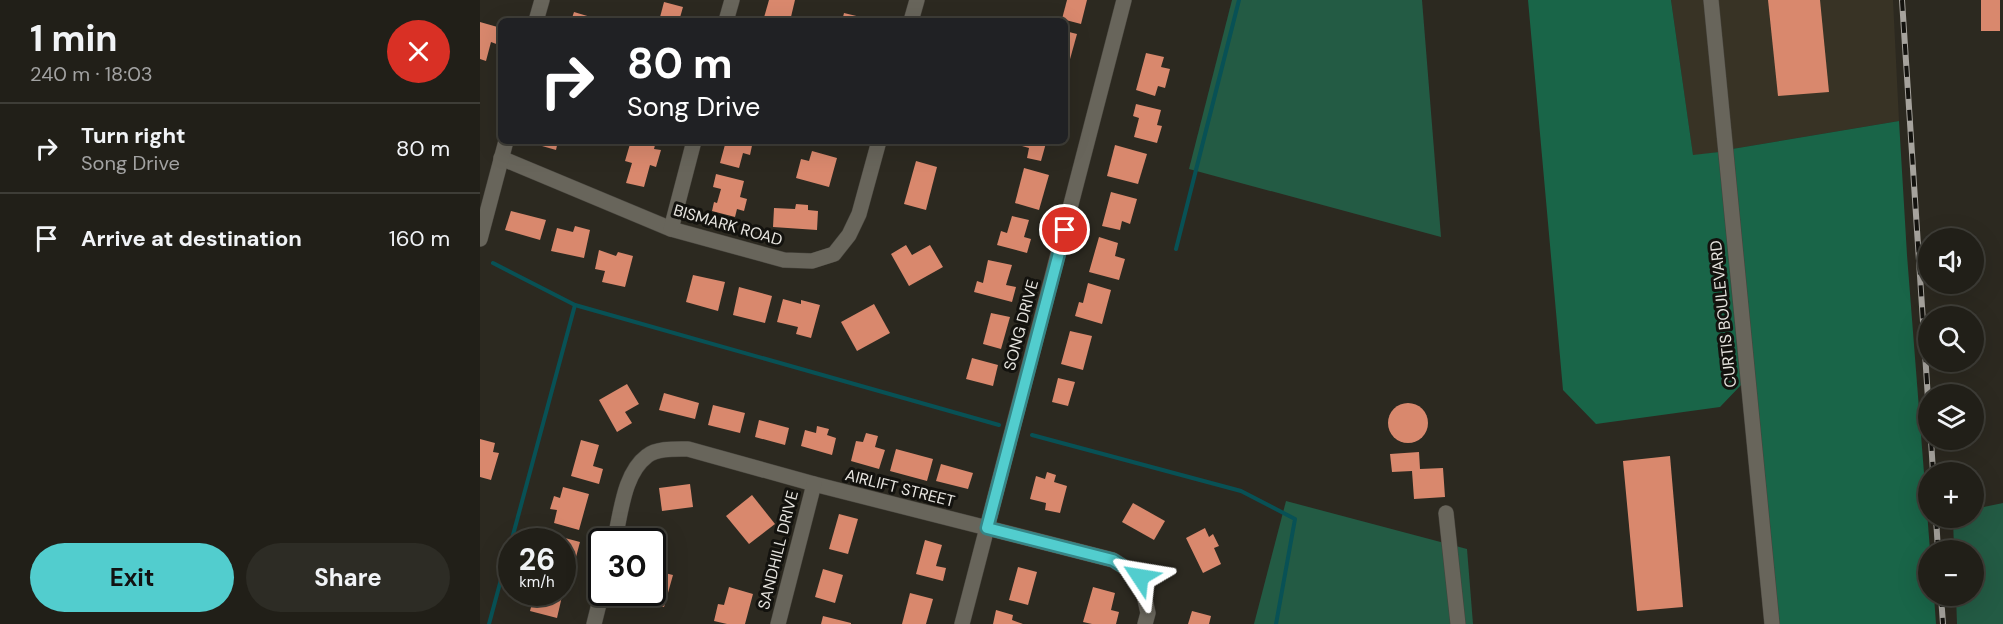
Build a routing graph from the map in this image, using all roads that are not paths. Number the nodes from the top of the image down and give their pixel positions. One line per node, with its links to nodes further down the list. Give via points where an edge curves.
1 (542, 0): 6 (street)
2 (732, 0): 7 (street)
3 (917, 0): 8 (street)
4 (1124, 0): 18 (street, SONG DRIVE)
5 (1711, 0): 25 (street, CURTIS BOULEVARD)
6 (537, 18)
7 (727, 18)
8 (912, 18)
9 (505, 144): 12 (street)
10 (693, 144): 13 (street)
11 (878, 144): 13 (street, BISMARK ROAD, via 859,214 834,254 812,261 784,260)
12 (501, 158): 13 (street, BISMARK ROAD); 14 (street)
13 (671, 229)
14 (480, 239)
15 (814, 484): 17 (street, AIRLIFT STREET, via 687,449 669,449 648,455 634,470); 18 (street, AIRLIFT STREET); 21 (street, SANDHILL DRIVE)
16 (1446, 513): 24 (street)
17 (618, 528)
18 (987, 528): 22 (street, SONG DRIVE); 23 (street, AIRLIFT STREET, via 1113,560 1140,577 1148,613)
19 (598, 606): 20 (street)
20 (594, 624)
21 (778, 624)
22 (962, 624)
23 (1145, 624)
24 (1458, 624)
25 (1772, 624)

